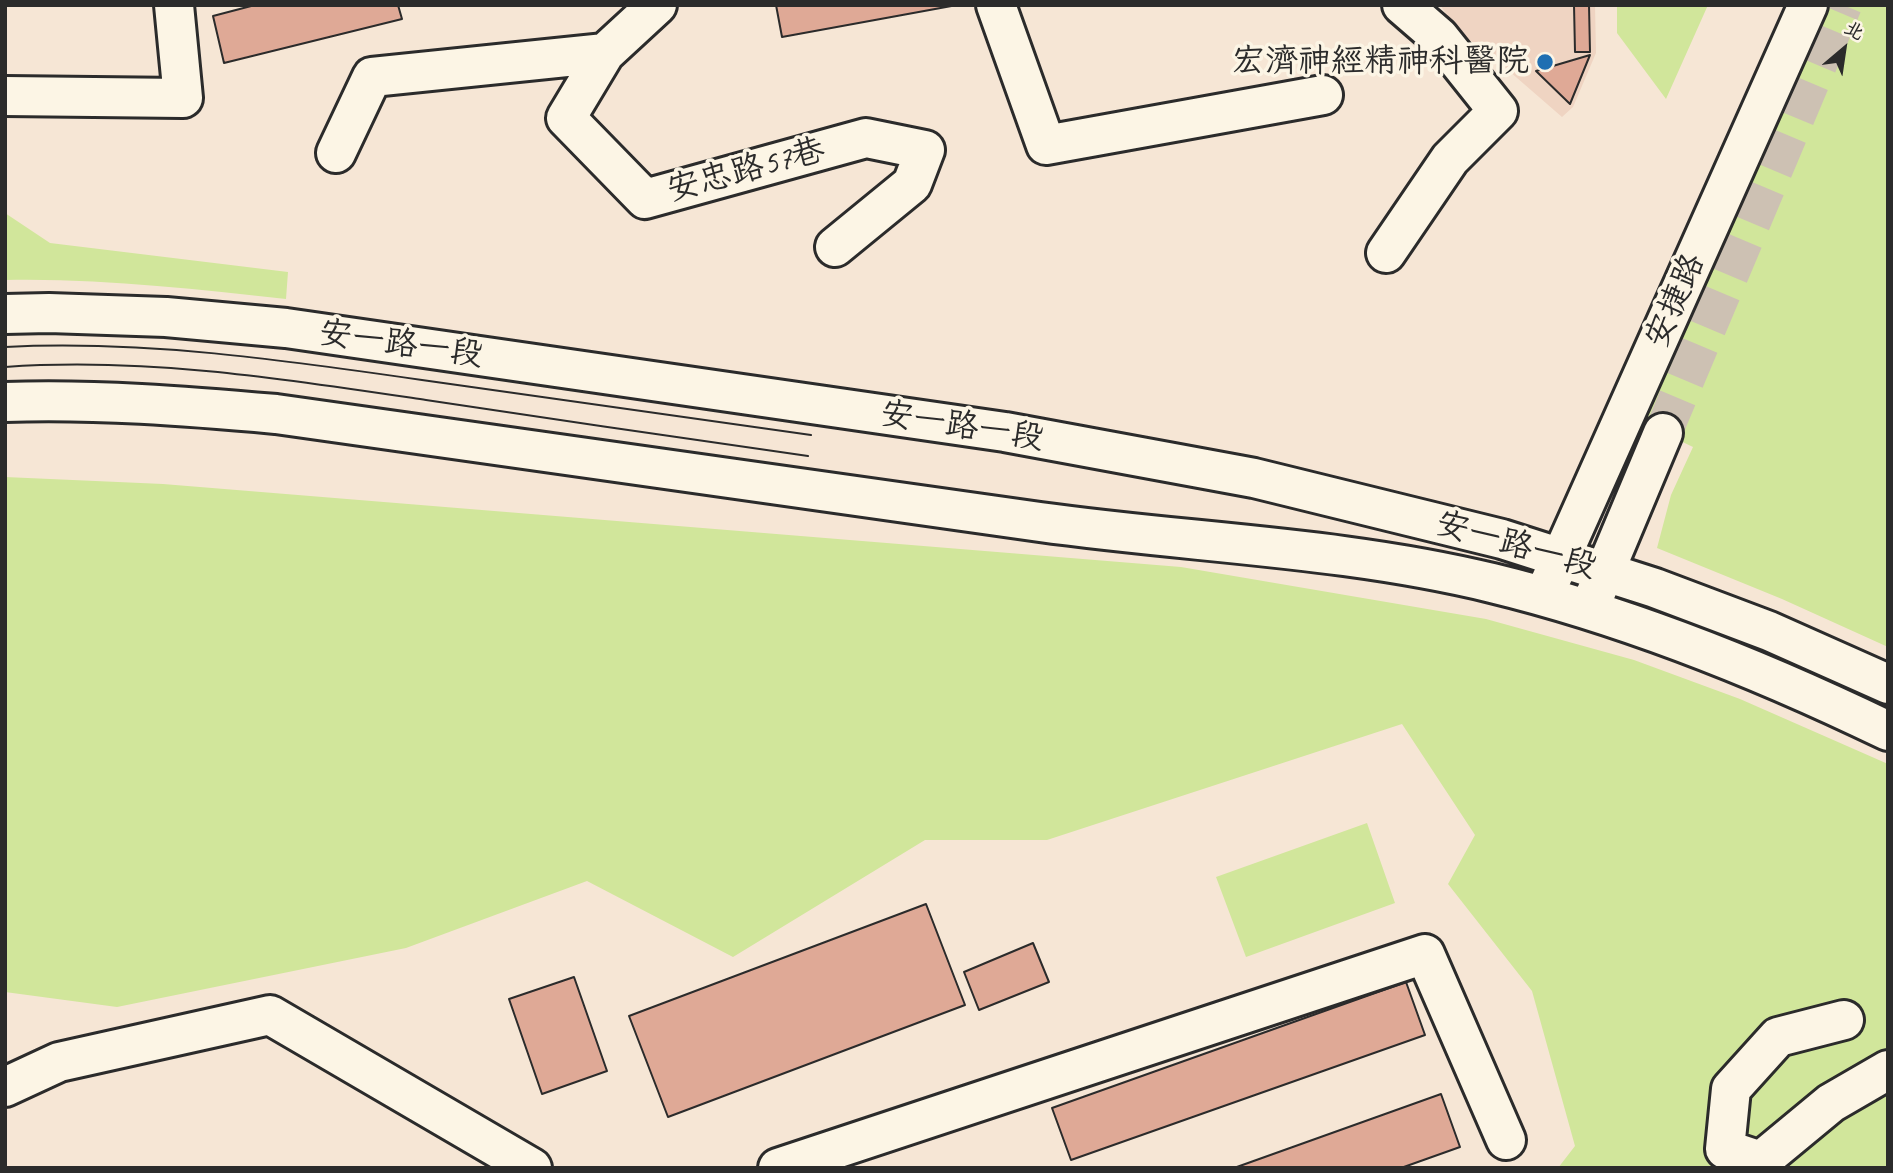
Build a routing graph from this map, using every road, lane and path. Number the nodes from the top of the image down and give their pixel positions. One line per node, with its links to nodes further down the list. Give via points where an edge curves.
1 (174, 5): 8 (street, via 183,98)
2 (657, 5): 6 (street, 安忠路57巷)
3 (997, 5): 7 (street, via 1046,145)
4 (1402, 5): 11 (street, via 1439,37 1497,111 1450,159)
5 (1808, 5): 15 (street, 安捷路)
6 (606, 54): 9 (street, via 372,77); 10 (street, 安忠路57巷, via 566,118 645,199 866,138 925,150 912,184)
7 (1323, 95)
8 (5, 96)
9 (337, 153)
10 (835, 247)
11 (1386, 253)
12 (5, 314): 15 (street, 安一路一段, via 166,317 286,328 1005,432 1254,478 1502,539)
13 (5, 402): 17 (street, 安一路一段, via 164,404 276,414 1078,527 1333,555 1407,566)
14 (1663, 433): 16 (street)
15 (1561, 558): 16 (street, 安一路一段); 17 (street, 安捷路)
16 (1605, 572): 18 (street); 19 (street, 安一路一段, via 1769,631)
17 (1543, 597): 18 (street, 安一路一段)
18 (1588, 610): 20 (street, 安一路一段, via 1752,671)
19 (1888, 684)
20 (1888, 731)
21 (1844, 1020): 22 (street, via 1778,1037 1731,1089 1725,1149 1761,1161 1831,1103)
22 (1888, 1070)
23 (5, 1087): 25 (street, via 59,1062 270,1015)
24 (1506, 1140): 26 (street, via 1426,954)
25 (532, 1168)
26 (778, 1168)

